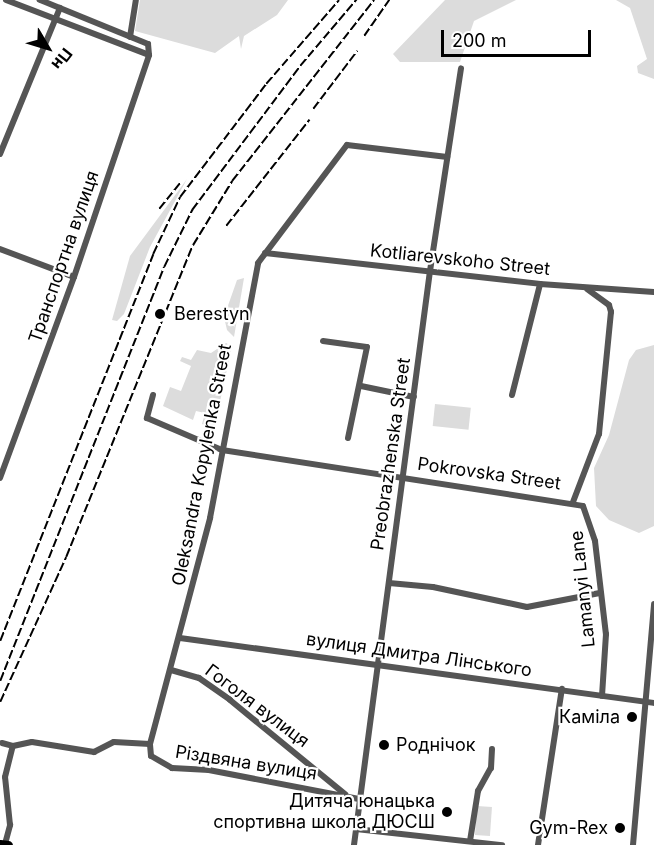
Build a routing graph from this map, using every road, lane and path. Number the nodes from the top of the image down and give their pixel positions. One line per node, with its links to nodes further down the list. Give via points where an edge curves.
1 (6, 0): 5 (street)
2 (40, 0): 4 (street)
3 (136, 0): 6 (street)
4 (60, 8): 5 (street); 6 (street)
5 (56, 20): 7 (street); 9 (street)
6 (130, 37): 7 (street, Транспортна вулиця, via 148,44)
7 (149, 55): 14 (street, Транспортна вулиця)
8 (461, 68): 10 (street, Preobrazhenska Street)
9 (0, 154)
10 (447, 157): 12 (street, Oleksandra Kopylenka Street, via 347,145); 13 (street, Preobrazhenska Street)
11 (0, 249): 14 (street)
12 (265, 253): 13 (street, Kotliarevskoho Street); 24 (street, Oleksandra Kopylenka Street, via 258,263)
13 (430, 271): 15 (street, Kotliarevskoho Street); 22 (street, Preobrazhenska Street)
14 (74, 277): 25 (street, Транспортна вулиця)
15 (540, 284): 16 (street, Kotliarevskoho Street); 20 (street)
16 (587, 288): 17 (street, Kotliarevskoho Street); 27 (street, via 609,305 611,312 599,435)
17 (653, 293)
18 (323, 341): 19 (street, via 367,347)
19 (361, 386): 22 (street); 23 (street)
20 (512, 395)
21 (153, 396): 24 (street, Pokrovska Street, via 147,418)
22 (414, 397): 26 (street, Preobrazhenska Street)
23 (348, 438)
24 (222, 450): 26 (street, Pokrovska Street); 31 (street, Oleksandra Kopylenka Street)
25 (1, 474)
26 (404, 477): 27 (street, Pokrovska Street); 28 (street, Preobrazhenska Street)
27 (573, 502): 29 (street, Lamanyi Lane, via 589,513)
28 (389, 584): 29 (street, via 433,587 527,608); 32 (street, Preobrazhenska Street)
29 (600, 593): 35 (street, Lamanyi Lane, via 606,634)
30 (654, 604): 36 (street)
31 (180, 638): 32 (street, вулиця Дмитра Лінського); 33 (street, Oleksandra Kopylenka Street)
32 (377, 667): 34 (street, вулиця Дмитра Лінського); 42 (street, Preobrazhenska Street)
33 (171, 670): 38 (street, Oleksandra Kopylenka Street); 41 (street, Гоголя вулиця, via 199,678 230,700)
34 (562, 689): 35 (street, вулиця Дмитра Лінського); 49 (street)
35 (602, 696): 36 (street, вулиця Дмитра Лінського)
36 (651, 702): 50 (street)
37 (2, 743): 39 (street, Різдвяна вулиця)
38 (150, 744): 39 (street, Різдвяна вулиця, via 114,742 94,752 32,742); 41 (street, Різдвяна вулиця, via 151,756 172,768 209,770)
39 (13, 746): 46 (street, via 5,777 10,825)
40 (492, 749): 44 (street, via 490,768 478,791)
41 (348, 796): 42 (street, Різдвяна вулиця)
42 (359, 799): 43 (street, Preobrazhenska Street)
43 (356, 830): 44 (street); 47 (street, Preobrazhenska Street)
44 (470, 842): 48 (street)
45 (0, 844): 46 (highway)
46 (7, 845)
47 (354, 845)
48 (502, 845)
49 (538, 845)
50 (633, 845)

